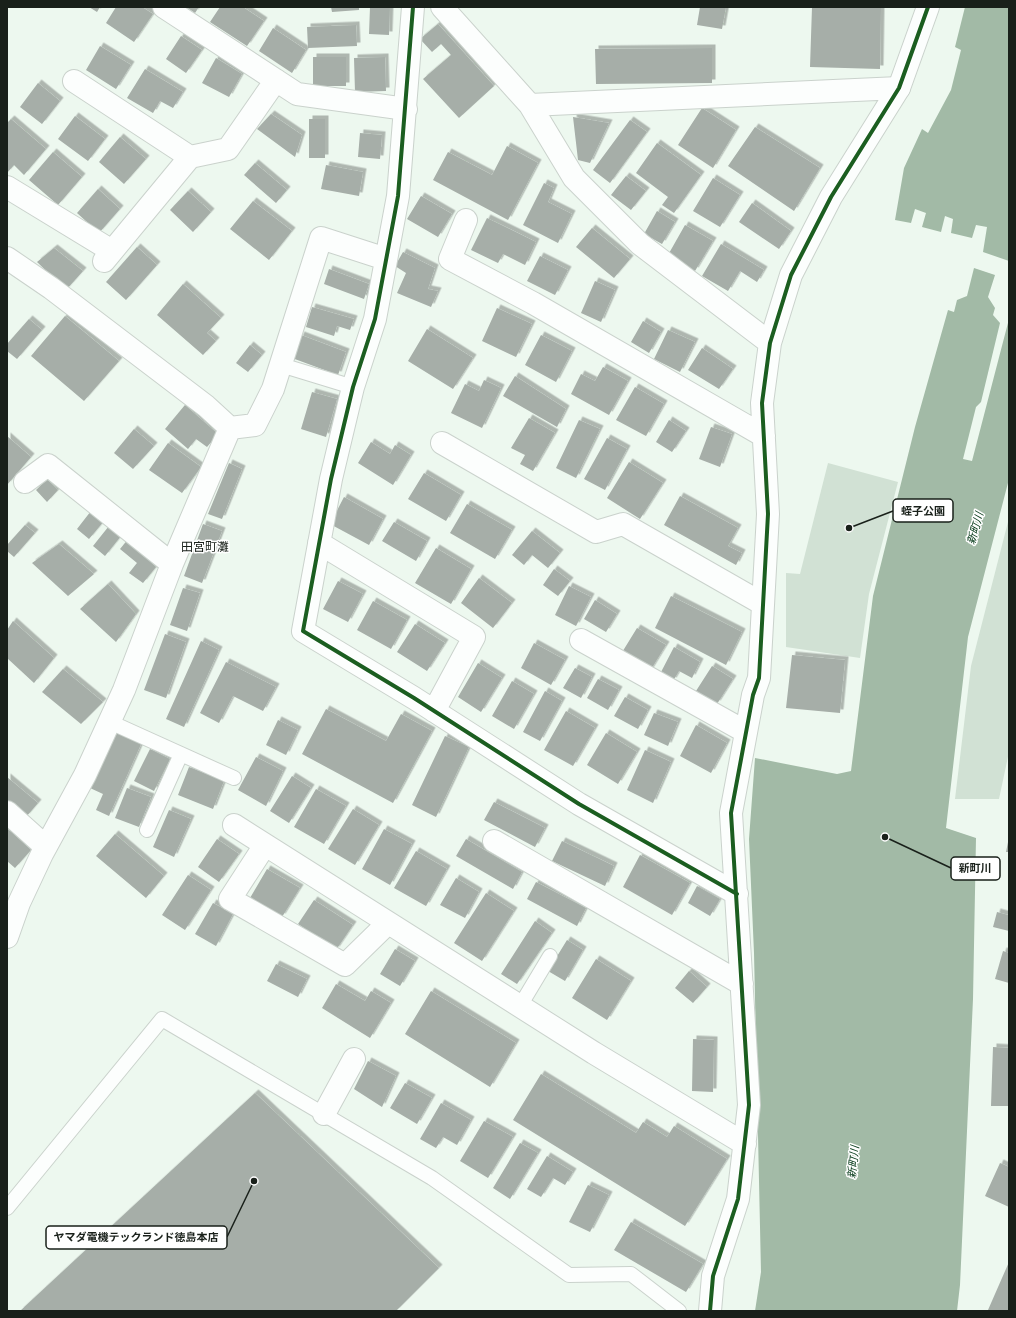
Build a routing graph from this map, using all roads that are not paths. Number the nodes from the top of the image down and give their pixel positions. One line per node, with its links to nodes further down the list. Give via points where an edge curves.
1 (164, 7): 5 (street)
2 (412, 7): 9 (street)
3 (442, 7): 8 (street)
4 (928, 7): 7 (street)
5 (276, 80): 9 (street, via 297,94); 10 (street, via 228,149)
6 (74, 81): 10 (street)
7 (899, 88): 8 (street); 15 (street, via 831,197 791,275)
8 (530, 105): 15 (street, via 574,178 640,244)
9 (406, 109): 14 (street, via 398,196)
10 (190, 157): 11 (street, via 108,256)
11 (7, 187)
12 (466, 220): 19 (street, via 450,259 533,303)
13 (7, 258): 18 (street, via 70,302 206,406)
14 (386, 259): 16 (street, via 321,238); 17 (street, via 375,319)
15 (770, 344): 19 (street, via 762,403)
16 (281, 365): 17 (lane); 18 (street, via 273,389 255,425)
17 (353, 387): 22 (street)
18 (230, 428): 23 (street)
19 (764, 436): 24 (street, via 768,514)
20 (442, 443): 24 (street, via 596,532 623,524)
21 (25, 482): 23 (street, via 48,465)
22 (319, 543): 26 (street, via 303,631); 26 (street, via 474,637)
23 (172, 564): 27 (street)
24 (764, 604): 28 (street, via 760,678 753,695)
25 (581, 640): 28 (street)
26 (434, 711): 37 (street, via 579,804)
27 (110, 722): 29 (lane); 36 (street)
28 (746, 732): 37 (street, via 731,813)
29 (181, 754): 30 (lane); 33 (lane)
30 (234, 778)
31 (7, 812): 36 (street)
32 (234, 825): 35 (street)
33 (146, 830)
34 (494, 841): 41 (street)
35 (265, 845): 38 (street); 38 (street, via 230,899 346,965)
36 (46, 848): 39 (street, via 19,903)
37 (736, 894): 41 (street)
38 (388, 923): 42 (street)
39 (7, 937)
40 (550, 956): 42 (lane)
41 (742, 984): 45 (street, via 749,1106)
42 (520, 1006): 45 (street)
43 (354, 1059): 44 (street)
44 (324, 1114): 46 (lane, via 162,1019); 47 (lane, via 432,1178 569,1275 631,1274)
45 (745, 1144): 48 (street, via 738,1199 713,1276)
46 (7, 1208)
47 (679, 1311)
48 (710, 1311)

